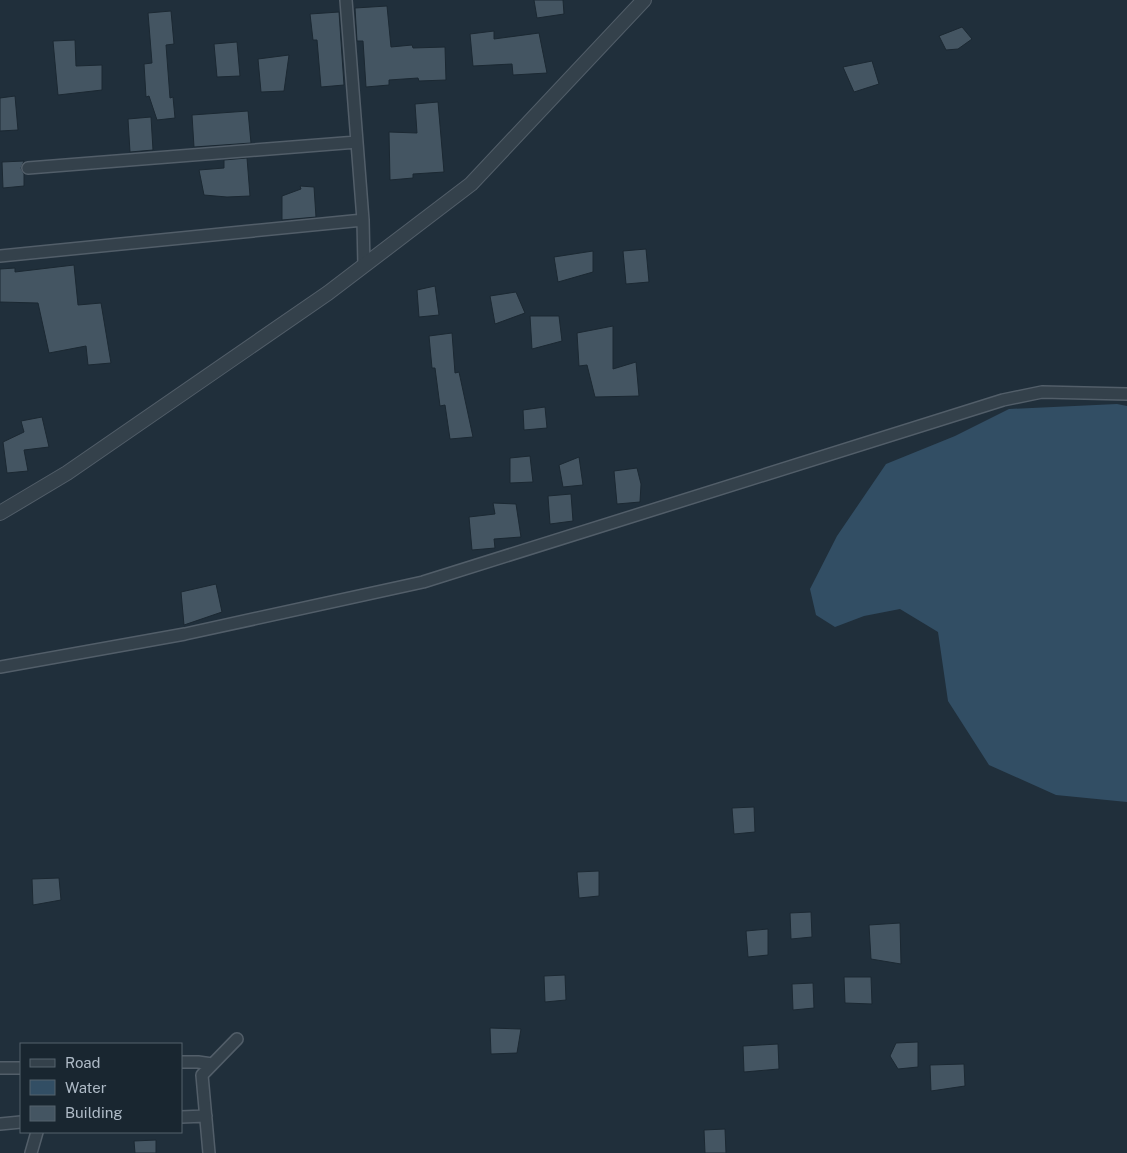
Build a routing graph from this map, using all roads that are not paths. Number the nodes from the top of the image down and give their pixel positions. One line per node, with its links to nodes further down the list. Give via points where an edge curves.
1 (346, 0): 3 (street)
2 (644, 0): 7 (street, via 471,184)
3 (357, 142): 4 (street); 5 (street)
4 (28, 168)
5 (363, 220): 6 (street); 7 (street)
6 (0, 256)
7 (364, 266): 9 (street, via 67,473)
8 (1127, 394): 10 (street, via 1042,392 1003,400 423,582 185,634)
9 (0, 513)
10 (0, 667)
11 (237, 1039): 13 (street)
12 (182, 1062): 13 (street)
13 (212, 1064): 16 (street, via 202,1075)
14 (0, 1068): 15 (street)
15 (20, 1068)
16 (206, 1116): 17 (street); 22 (street)
17 (182, 1117)
18 (20, 1122): 19 (street)
19 (0, 1124)
20 (37, 1133): 21 (street)
21 (31, 1153)
22 (209, 1153)

